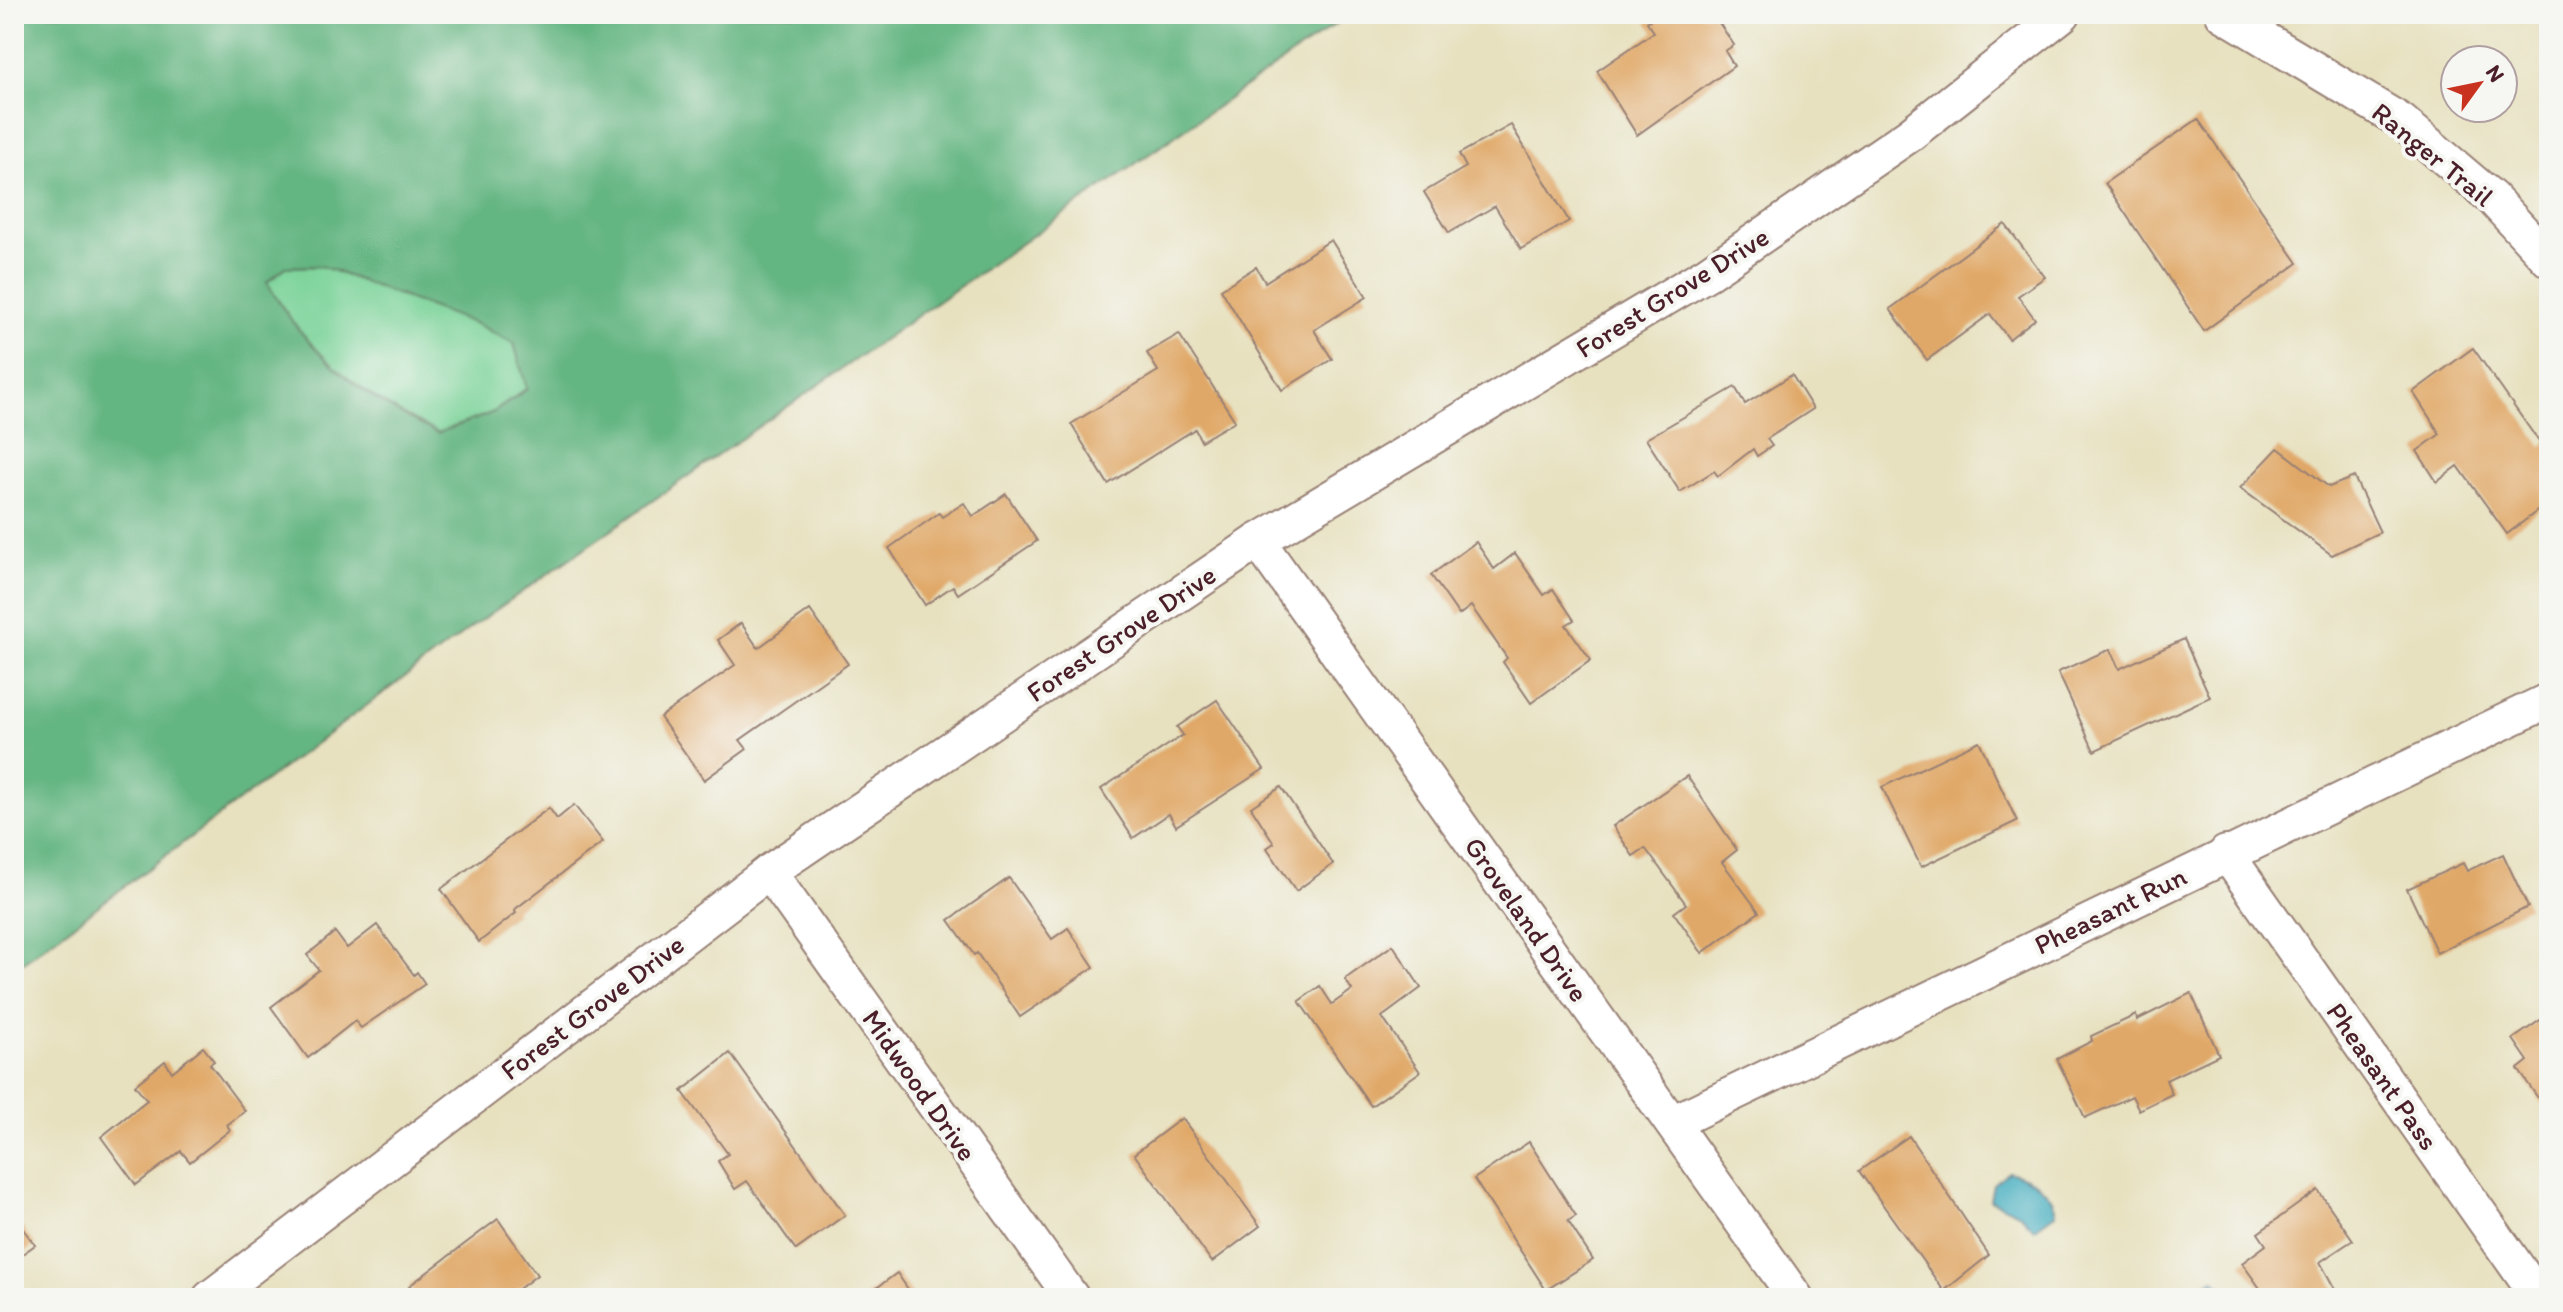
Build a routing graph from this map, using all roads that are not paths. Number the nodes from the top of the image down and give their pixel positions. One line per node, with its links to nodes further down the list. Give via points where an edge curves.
1 (2063, 14): 4 (street, Forest Grove Drive, via 1909,135 1708,273)
2 (2223, 14): 3 (street, Ranger Trail, via 2401,121 2492,198)
3 (2549, 260)
4 (1258, 541): 7 (street, Forest Grove Drive); 8 (street, Groveland Drive)
5 (2549, 700): 6 (street, Pheasant Run)
6 (2226, 853): 8 (street, Pheasant Run); 13 (street, Pheasant Pass)
7 (769, 872): 9 (street, Forest Grove Drive); 11 (street, Midwood Drive)
8 (1672, 1123): 12 (street, Groveland Drive)
9 (247, 1287): 10 (street, Forest Grove Drive)
10 (210, 1298)
11 (1072, 1298)
12 (1796, 1298)
13 (2539, 1298)

